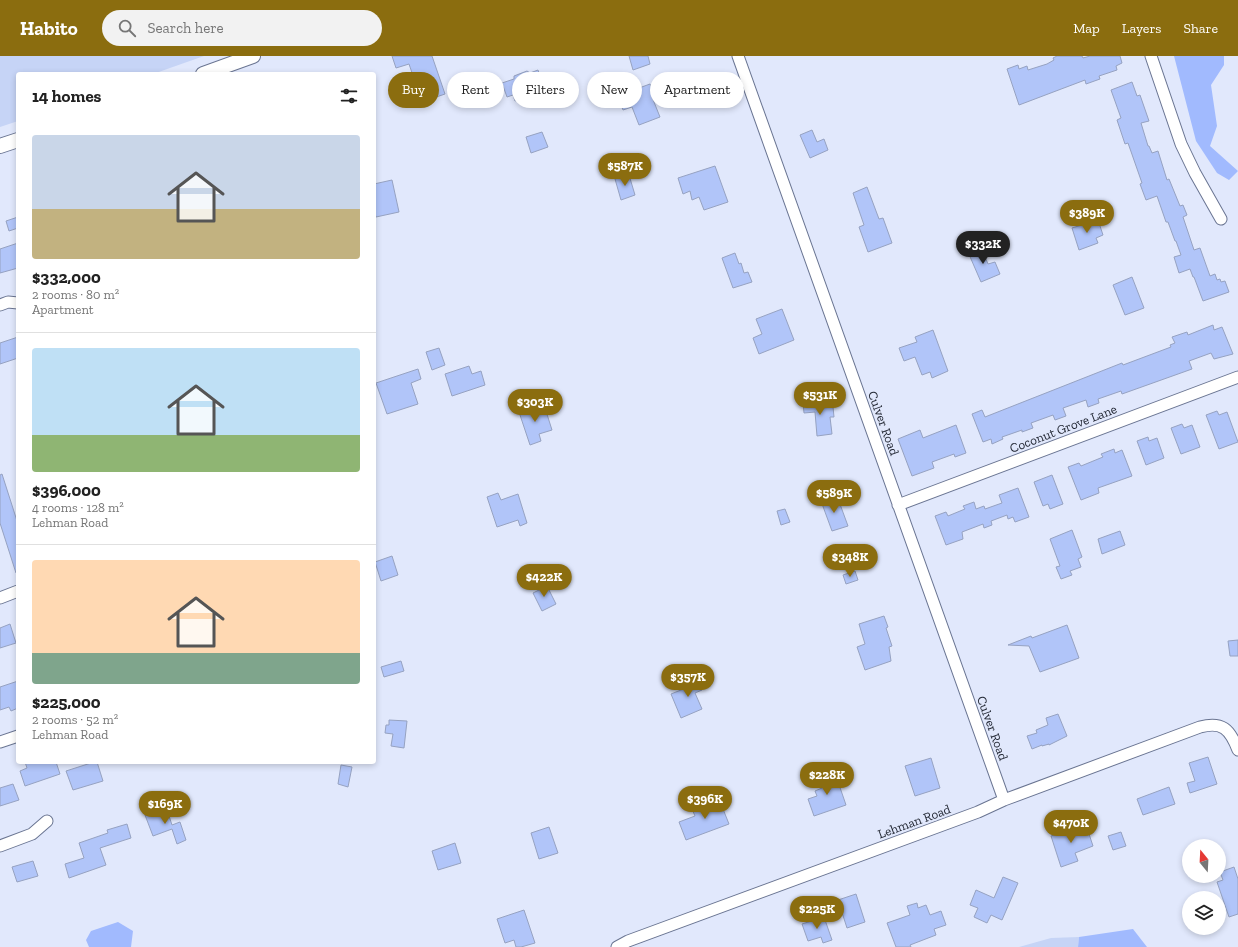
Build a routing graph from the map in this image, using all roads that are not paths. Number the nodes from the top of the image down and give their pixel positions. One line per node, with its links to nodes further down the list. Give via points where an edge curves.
1 (253, 56): 4 (street)
2 (738, 56): 11 (street, Culver Road)
3 (1151, 56): 7 (street, via 1181,144)
4 (209, 72)
5 (16, 141): 6 (street)
6 (0, 146)
7 (1222, 219)
8 (16, 303): 9 (street)
9 (0, 305)
10 (1238, 377): 11 (street, Coconut Grove Lane)
11 (898, 505): 17 (street, Culver Road)
12 (16, 592): 13 (street)
13 (0, 598)
14 (16, 737): 15 (street)
15 (0, 742)
16 (1238, 750): 17 (street, Lehman Road, via 1230,733 1222,726 1211,724)
17 (1004, 800): 20 (street, Lehman Road)
18 (47, 821): 19 (street, via 32,834)
19 (0, 846)
20 (617, 947)

